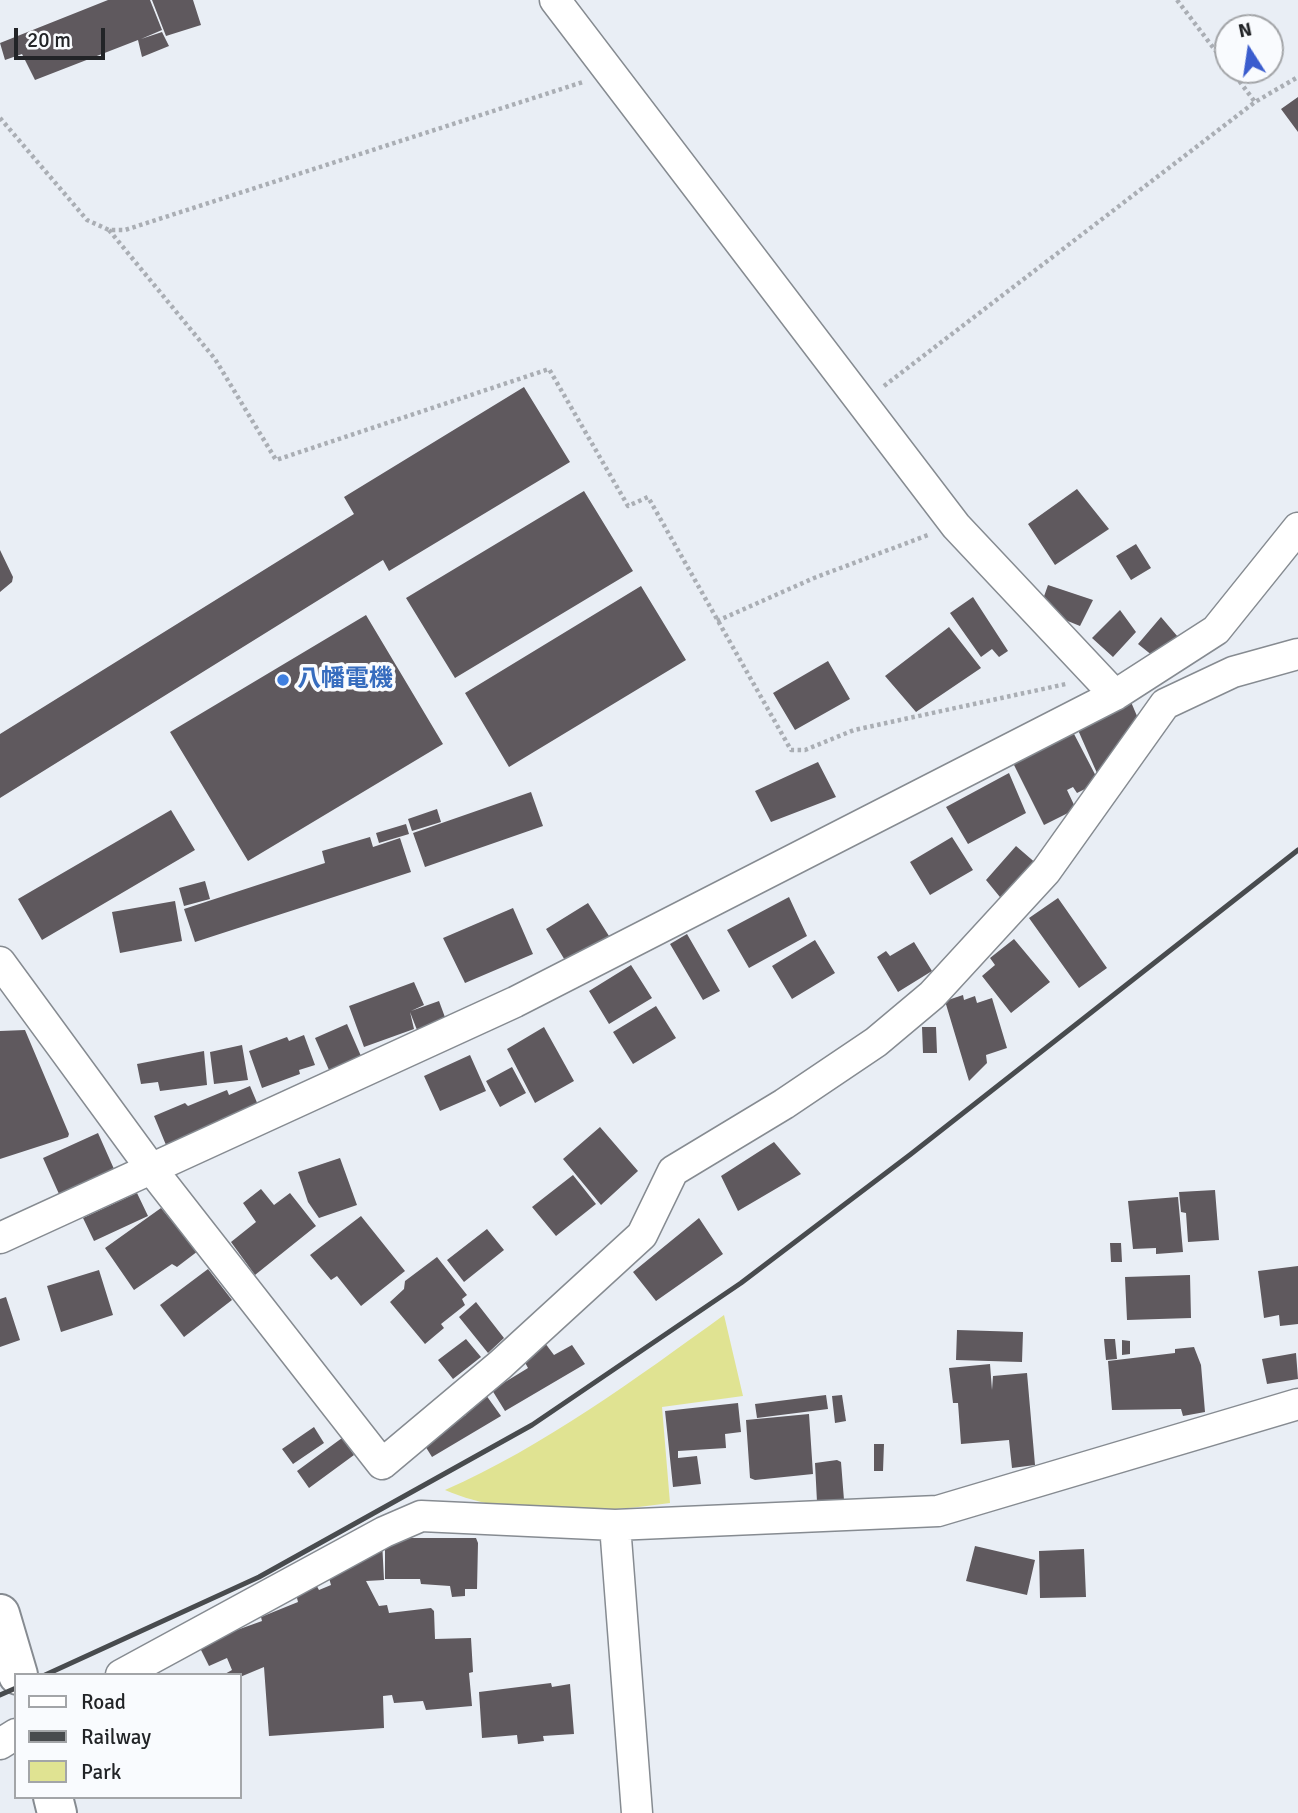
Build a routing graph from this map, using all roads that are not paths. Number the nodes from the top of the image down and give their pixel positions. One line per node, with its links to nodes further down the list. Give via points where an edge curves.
1 (555, 0): 5 (street, via 956,526)
2 (1298, 528): 4 (street, via 1216,630)
3 (1298, 654): 6 (street, via 1233,672)
4 (1148, 674): 5 (street); 6 (street)
5 (1108, 686): 8 (street, via 514,1002)
6 (1165, 704): 8 (street, via 1046,871 932,995 876,1042 673,1171 642,1235 500,1365 382,1464)
7 (0, 962): 8 (street)
8 (153, 1171): 9 (street)
9 (0, 1238)
10 (1298, 1404): 11 (street, via 938,1511)
11 (615, 1525): 14 (street, via 421,1516); 15 (street)
12 (0, 1614): 13 (main road)
13 (17, 1673)
14 (125, 1673)
15 (637, 1813)

